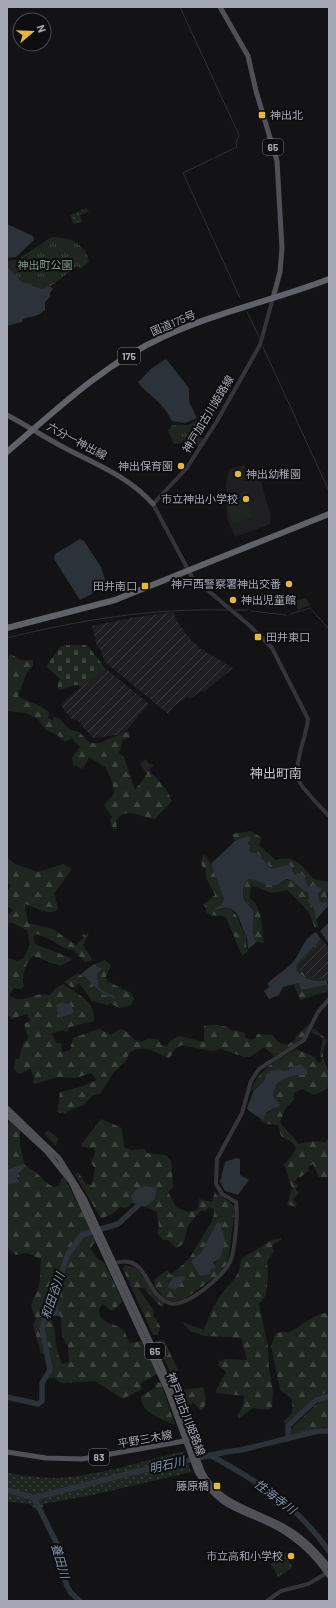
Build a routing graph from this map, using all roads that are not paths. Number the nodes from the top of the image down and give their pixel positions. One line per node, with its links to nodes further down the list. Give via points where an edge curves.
1 (220, 7): 3 (main road, 神戸加古川姫路線 / 65, via 248,56 277,161 282,248)
2 (329, 279): 3 (highway, 国道175号 / 175)
3 (274, 298): 5 (highway, 国道175号 / 175, via 162,337 117,363); 7 (street, 神戸加古川姫路線, via 259,348 217,421 186,469)
4 (7, 415): 5 (main road, 六分一神出線)
5 (33, 430): 6 (highway, 国道175号 / 175); 7 (main road, 六分一神出線, via 63,448 117,474 135,486)
6 (7, 452)
7 (153, 504): 9 (street)
8 (329, 514): 9 (highway)
9 (188, 571): 10 (highway, via 115,600); 11 (street, via 272,648 308,719 308,730 297,773 299,782)
10 (7, 628)
11 (329, 816)
12 (329, 999): 15 (street, via 318,1012 304,1040 259,1069 251,1081 242,1113 217,1159 216,1184 222,1194 236,1202 238,1212 230,1262 220,1276 186,1302 170,1303 162,1299 135,1263 125,1260)
13 (7, 1108): 15 (main road, 神戸加古川姫路線 / 65, via 46,1144 67,1168 84,1198)
14 (7, 1115): 15 (main road, 神戸加古川姫路線 / 65, via 47,1152 71,1182)
15 (112, 1264): 16 (main road, 神戸加古川姫路線 / 65, via 163,1369)
16 (188, 1440): 17 (main road, 平野三木線 / 83, via 82,1459 46,1458); 18 (main road, 神戸加古川姫路線 / 65)
17 (7, 1452)
18 (200, 1472): 19 (main road, 神戸加古川姫路線 / 65, via 221,1496 235,1505 282,1525 300,1536); 20 (main road, 神戸加古川姫路線 / 65, via 206,1486 218,1500 289,1535 318,1560)
19 (329, 1567)
20 (328, 1574): 21 (street, via 308,1584 281,1591)
21 (267, 1601)

